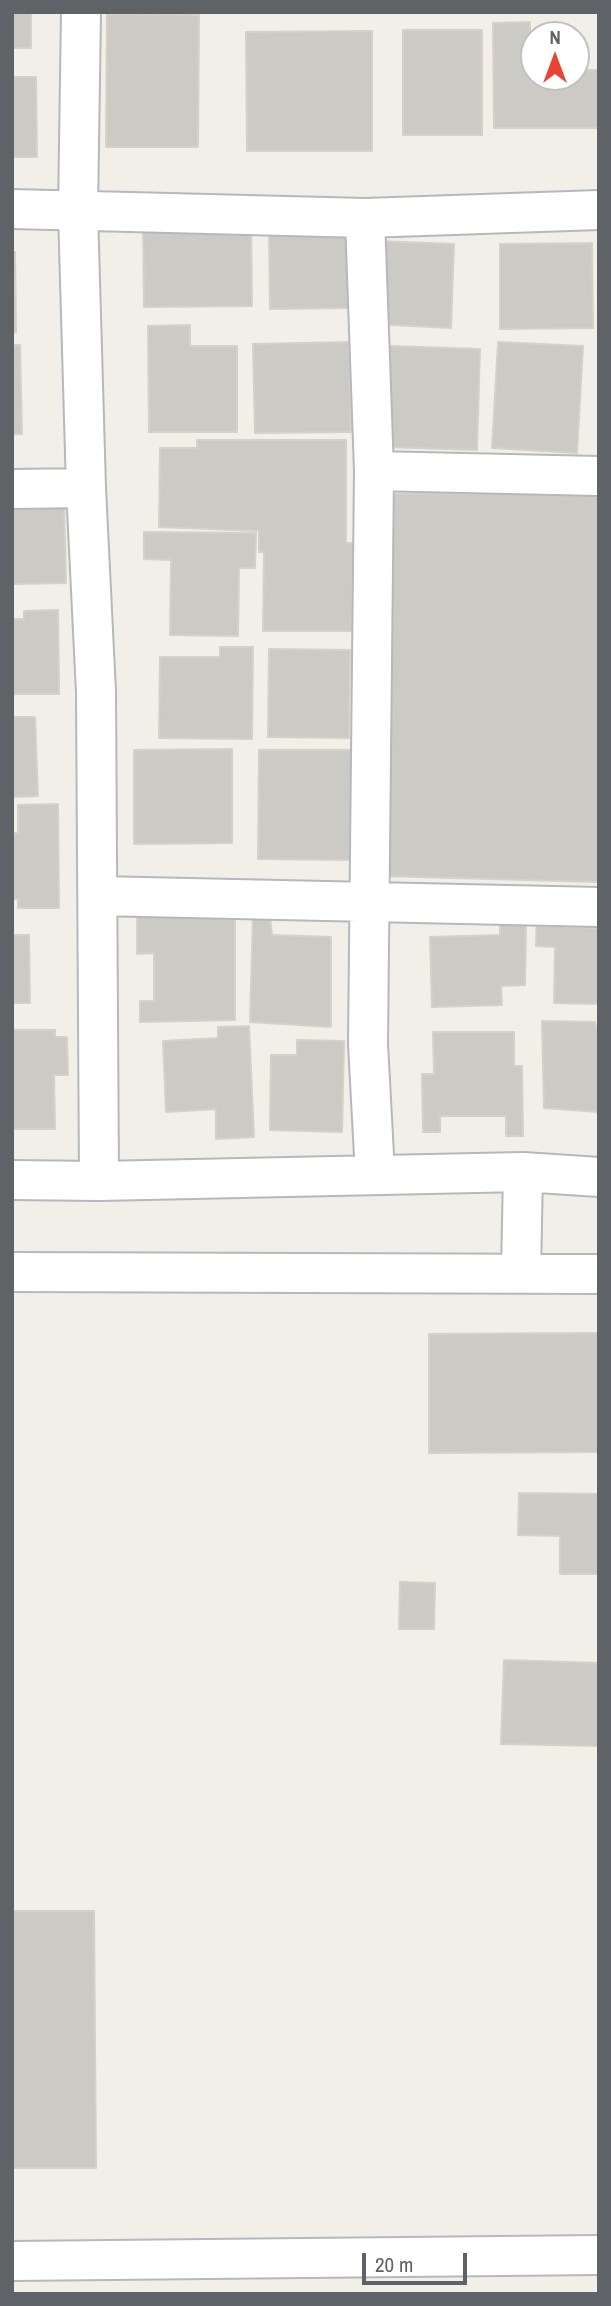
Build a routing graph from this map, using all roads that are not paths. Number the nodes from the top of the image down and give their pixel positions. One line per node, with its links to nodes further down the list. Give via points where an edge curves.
1 (81, 12): 4 (street)
2 (12, 209): 4 (street)
3 (599, 210): 5 (street)
4 (78, 211): 5 (street); 8 (street)
5 (365, 218): 6 (street)
6 (374, 471): 7 (street); 11 (street)
7 (599, 476)
8 (86, 488): 9 (street); 10 (street, via 96,692)
9 (12, 489)
10 (98, 896): 11 (street); 17 (street)
11 (369, 901): 12 (street); 14 (street, via 368,1044)
12 (599, 907)
13 (523, 1172): 14 (street); 15 (street); 19 (street)
14 (374, 1174): 17 (street)
15 (599, 1177)
16 (12, 1180): 17 (street)
17 (99, 1181)
18 (12, 1272): 19 (street)
19 (521, 1273): 20 (street)
20 (599, 1274)
21 (599, 2255): 22 (street)
22 (12, 2261)

